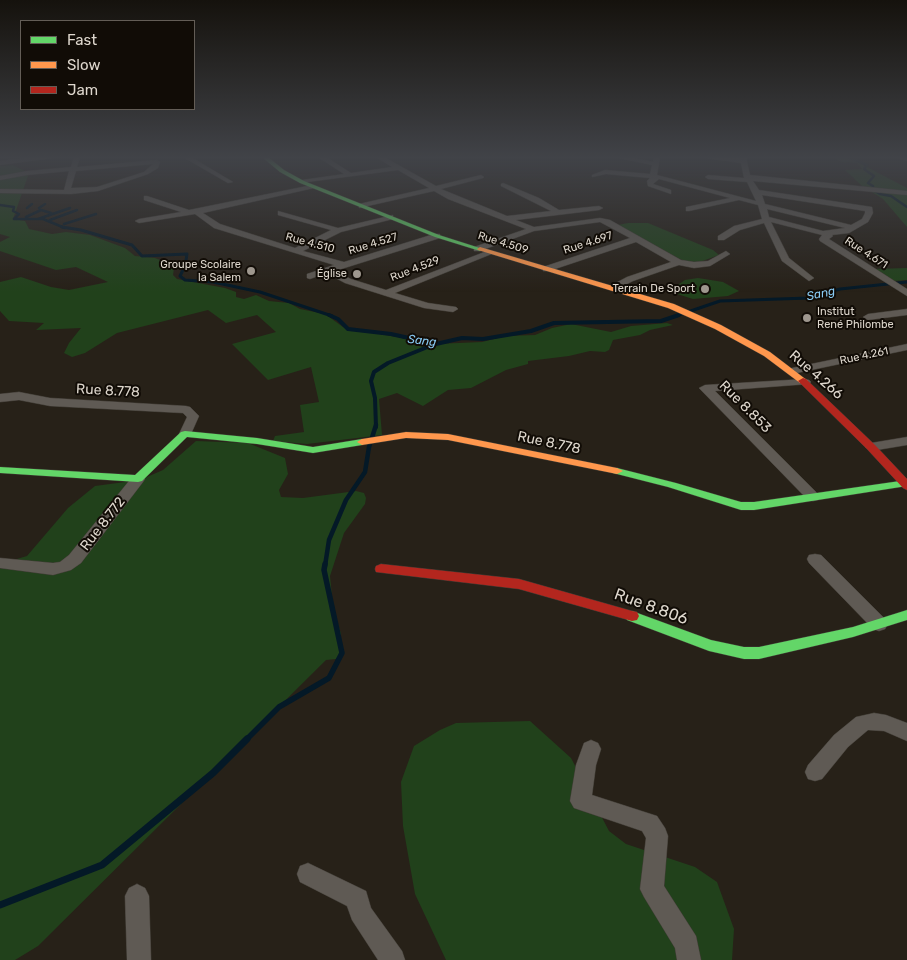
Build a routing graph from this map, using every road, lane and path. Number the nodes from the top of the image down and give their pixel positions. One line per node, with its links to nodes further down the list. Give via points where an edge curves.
1 (159, 202): 15 (street)
2 (235, 202): 15 (street)
3 (352, 202): 12 (street, Rue 4.509)
4 (379, 202): 12 (street)
5 (464, 202): 19 (street)
6 (539, 202): 16 (street)
7 (721, 202): 14 (street)
8 (751, 202): 11 (street)
9 (760, 202): 11 (street)
10 (822, 202): 22 (street, via 869,209 865,220)
11 (761, 205): 21 (street); 22 (street)
12 (362, 206): 18 (street, Rue 4.509)
13 (599, 208): 16 (street)
14 (688, 209)
15 (193, 212): 20 (street); 30 (street, Rue 4.510, via 217,226)
16 (556, 212): 19 (street)
17 (281, 213): 24 (street)
18 (390, 217): 24 (street); 26 (street, Rue 4.509)
19 (509, 218): 23 (street)
20 (139, 221)
21 (767, 221): 25 (street, via 770,219); 27 (street, via 736,228); 38 (street, via 785,259)
22 (853, 227): 25 (street, via 846,231)
23 (533, 229): 28 (street, via 600,220); 29 (street)
24 (338, 230): 30 (street)
25 (823, 233): 41 (street, Rue 4.671, via 829,236 823,239)
26 (437, 236): 29 (street, Rue 4.509); 34 (street, Rue 4.527)
27 (720, 238)
28 (637, 239): 33 (street); 35 (street, Rue 4.697)
29 (477, 249): 31 (street, Rue 4.509)
30 (296, 251): 34 (street, Rue 4.510)
31 (490, 252): 35 (street, Rue 4.509); 40 (street, Rue 4.529)
32 (726, 254): 33 (street, via 710,263)
33 (678, 262): 39 (street)
34 (344, 265): 36 (street, Rue 4.510)
35 (546, 269): 39 (street, Rue 4.509)
36 (327, 270): 37 (street); 40 (street, Rue 4.510, via 348,281)
37 (310, 276)
38 (809, 278)
39 (613, 288): 43 (street, Rue 4.509)
40 (386, 293): 42 (street, Rue 4.529, via 427,306)
41 (907, 293)
42 (453, 309)
43 (688, 312): 47 (street, Rue 4.266)
44 (907, 312): 45 (street)
45 (868, 317)
46 (907, 347): 47 (street, Rue 4.261)
47 (792, 371): 48 (street, Rue 4.266)
48 (805, 382): 52 (street, Rue 4.266); 56 (street, Rue 8.853, via 705,388)
49 (0, 398): 50 (street, Rue 8.778, via 19,396 50,402 186,410 193,416)
50 (185, 434): 54 (street); 56 (street, Rue 8.778, via 313,450 406,435 440,436 634,475 741,506)
51 (907, 441): 52 (street)
52 (872, 446): 55 (street, Rue 4.266)
53 (0, 470): 54 (street)
54 (138, 479): 58 (street, Rue 8.772, via 75,559 65,566 53,569)
55 (906, 484): 56 (street, Rue 8.778)
56 (812, 497)
57 (815, 559): 61 (street)
58 (0, 563)
59 (381, 569): 61 (street, Rue 8.806, via 519,584 626,614 709,645 744,652 759,653)
60 (907, 615): 61 (street, Rue 8.806)
61 (879, 624)
62 (907, 732): 64 (street, via 886,723 874,721 863,724 841,741)
63 (591, 749): 69 (street, via 581,801 649,823 657,836 652,890 686,945)
64 (815, 772)
65 (308, 874): 68 (street, via 358,900 360,912)
66 (137, 896): 67 (street)
67 (140, 960)
68 (393, 960)
69 (689, 960)

